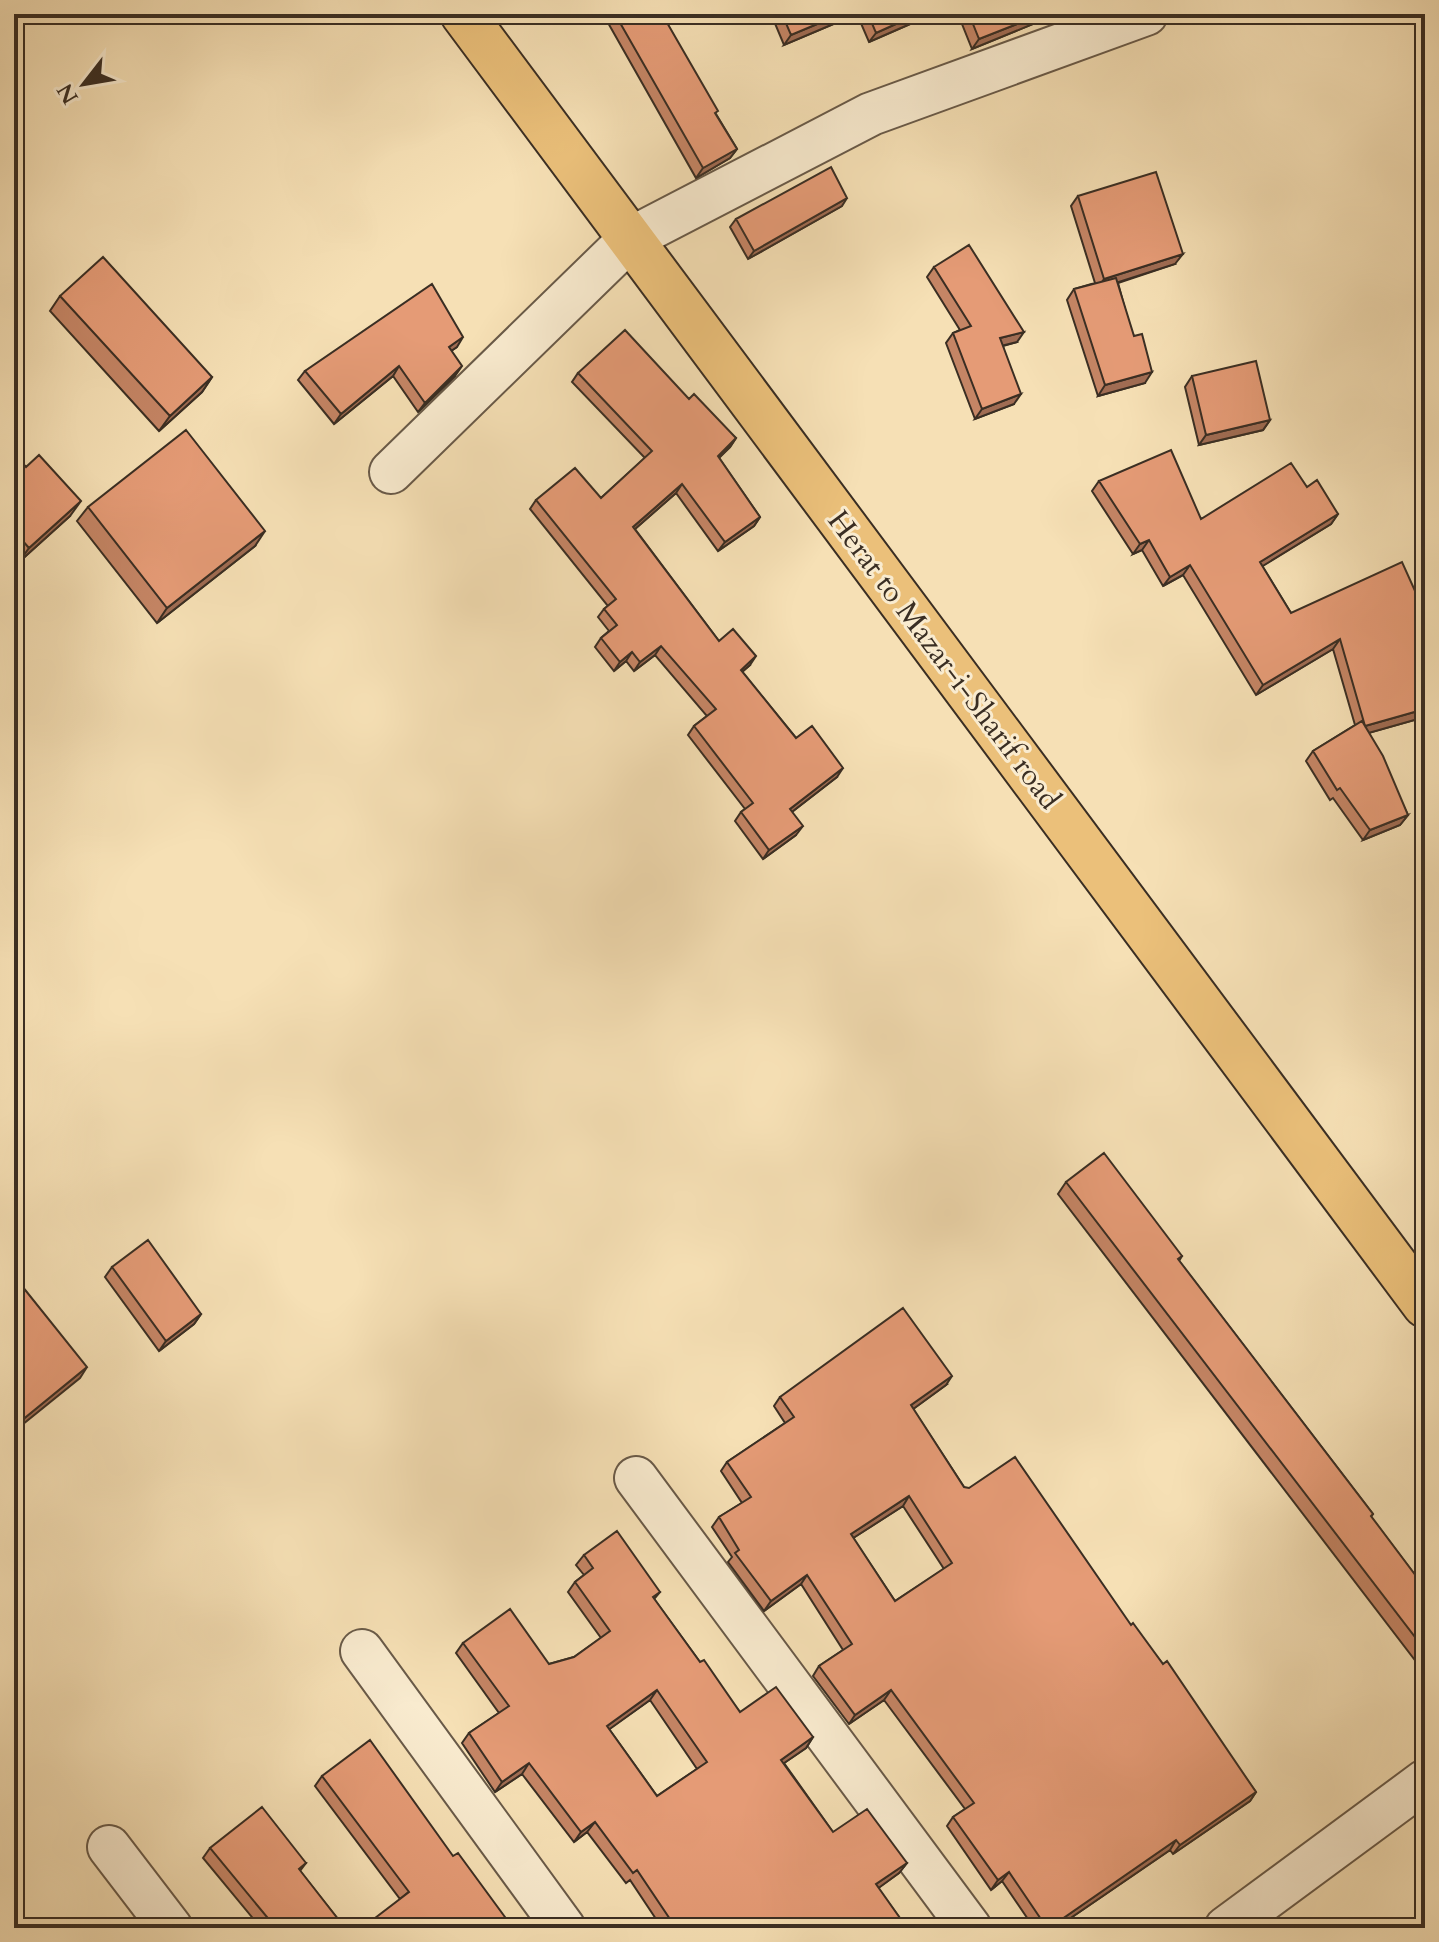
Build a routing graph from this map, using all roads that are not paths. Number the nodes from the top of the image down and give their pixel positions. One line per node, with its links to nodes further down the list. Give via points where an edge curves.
1 (463, 14): 3 (highway, Herat to Mazar-i-Sharif road)
2 (1146, 14): 3 (street, via 871,114)
3 (630, 239): 4 (street); 5 (highway, Herat to Mazar-i-Sharif road)
4 (391, 472)
5 (1423, 1299)
6 (636, 1478): 12 (street)
7 (362, 1651): 11 (street)
8 (1425, 1781): 13 (street)
9 (109, 1847): 10 (street)
10 (171, 1928)
11 (564, 1928)
12 (970, 1928)
13 (1226, 1928)

